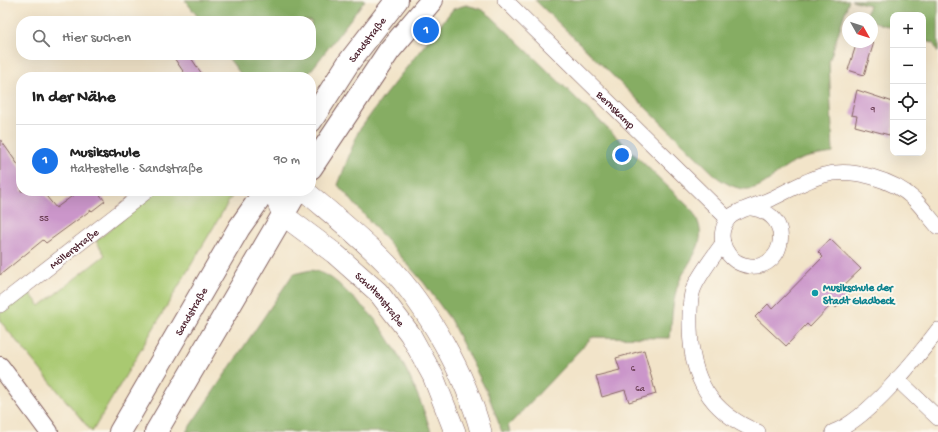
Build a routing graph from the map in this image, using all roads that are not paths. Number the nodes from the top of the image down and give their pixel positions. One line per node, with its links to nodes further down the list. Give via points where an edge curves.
1 (398, 0): 4 (main road, Sandstraße, via 349,62)
2 (432, 0): 5 (main road, via 389,52)
3 (505, 0): 13 (street, Bernskamp)
4 (316, 113)
5 (316, 161)
6 (141, 196): 16 (street, Möllerstraße)
7 (261, 196): 21 (main road, Sandstraße, via 239,228)
8 (275, 196): 12 (main road, Schultenstraße)
9 (294, 196): 12 (main road)
10 (311, 196): 25 (main road, via 387,264 428,316 456,368)
11 (752, 208): 13 (street, via 739,211); 14 (street, via 824,175 847,173 870,176 891,185 914,199); 15 (street, via 761,209 776,221 781,238 774,255 759,267 739,264 732,259)
12 (283, 215): 23 (main road); 24 (main road, Schultenstraße, via 378,292 410,334 432,376)
13 (728, 218): 15 (street, via 723,230)
14 (938, 227)
15 (722, 243): 26 (street, via 693,290 690,312 693,361 708,394 719,408 743,426)
16 (0, 305)
17 (938, 330): 19 (street, via 920,355)
18 (0, 366): 22 (street)
19 (897, 379): 20 (street); 27 (street, via 854,422)
20 (938, 418)
21 (122, 428)
22 (49, 432)
23 (156, 432)
24 (455, 432)
25 (481, 432)
26 (758, 432)
27 (833, 432)

